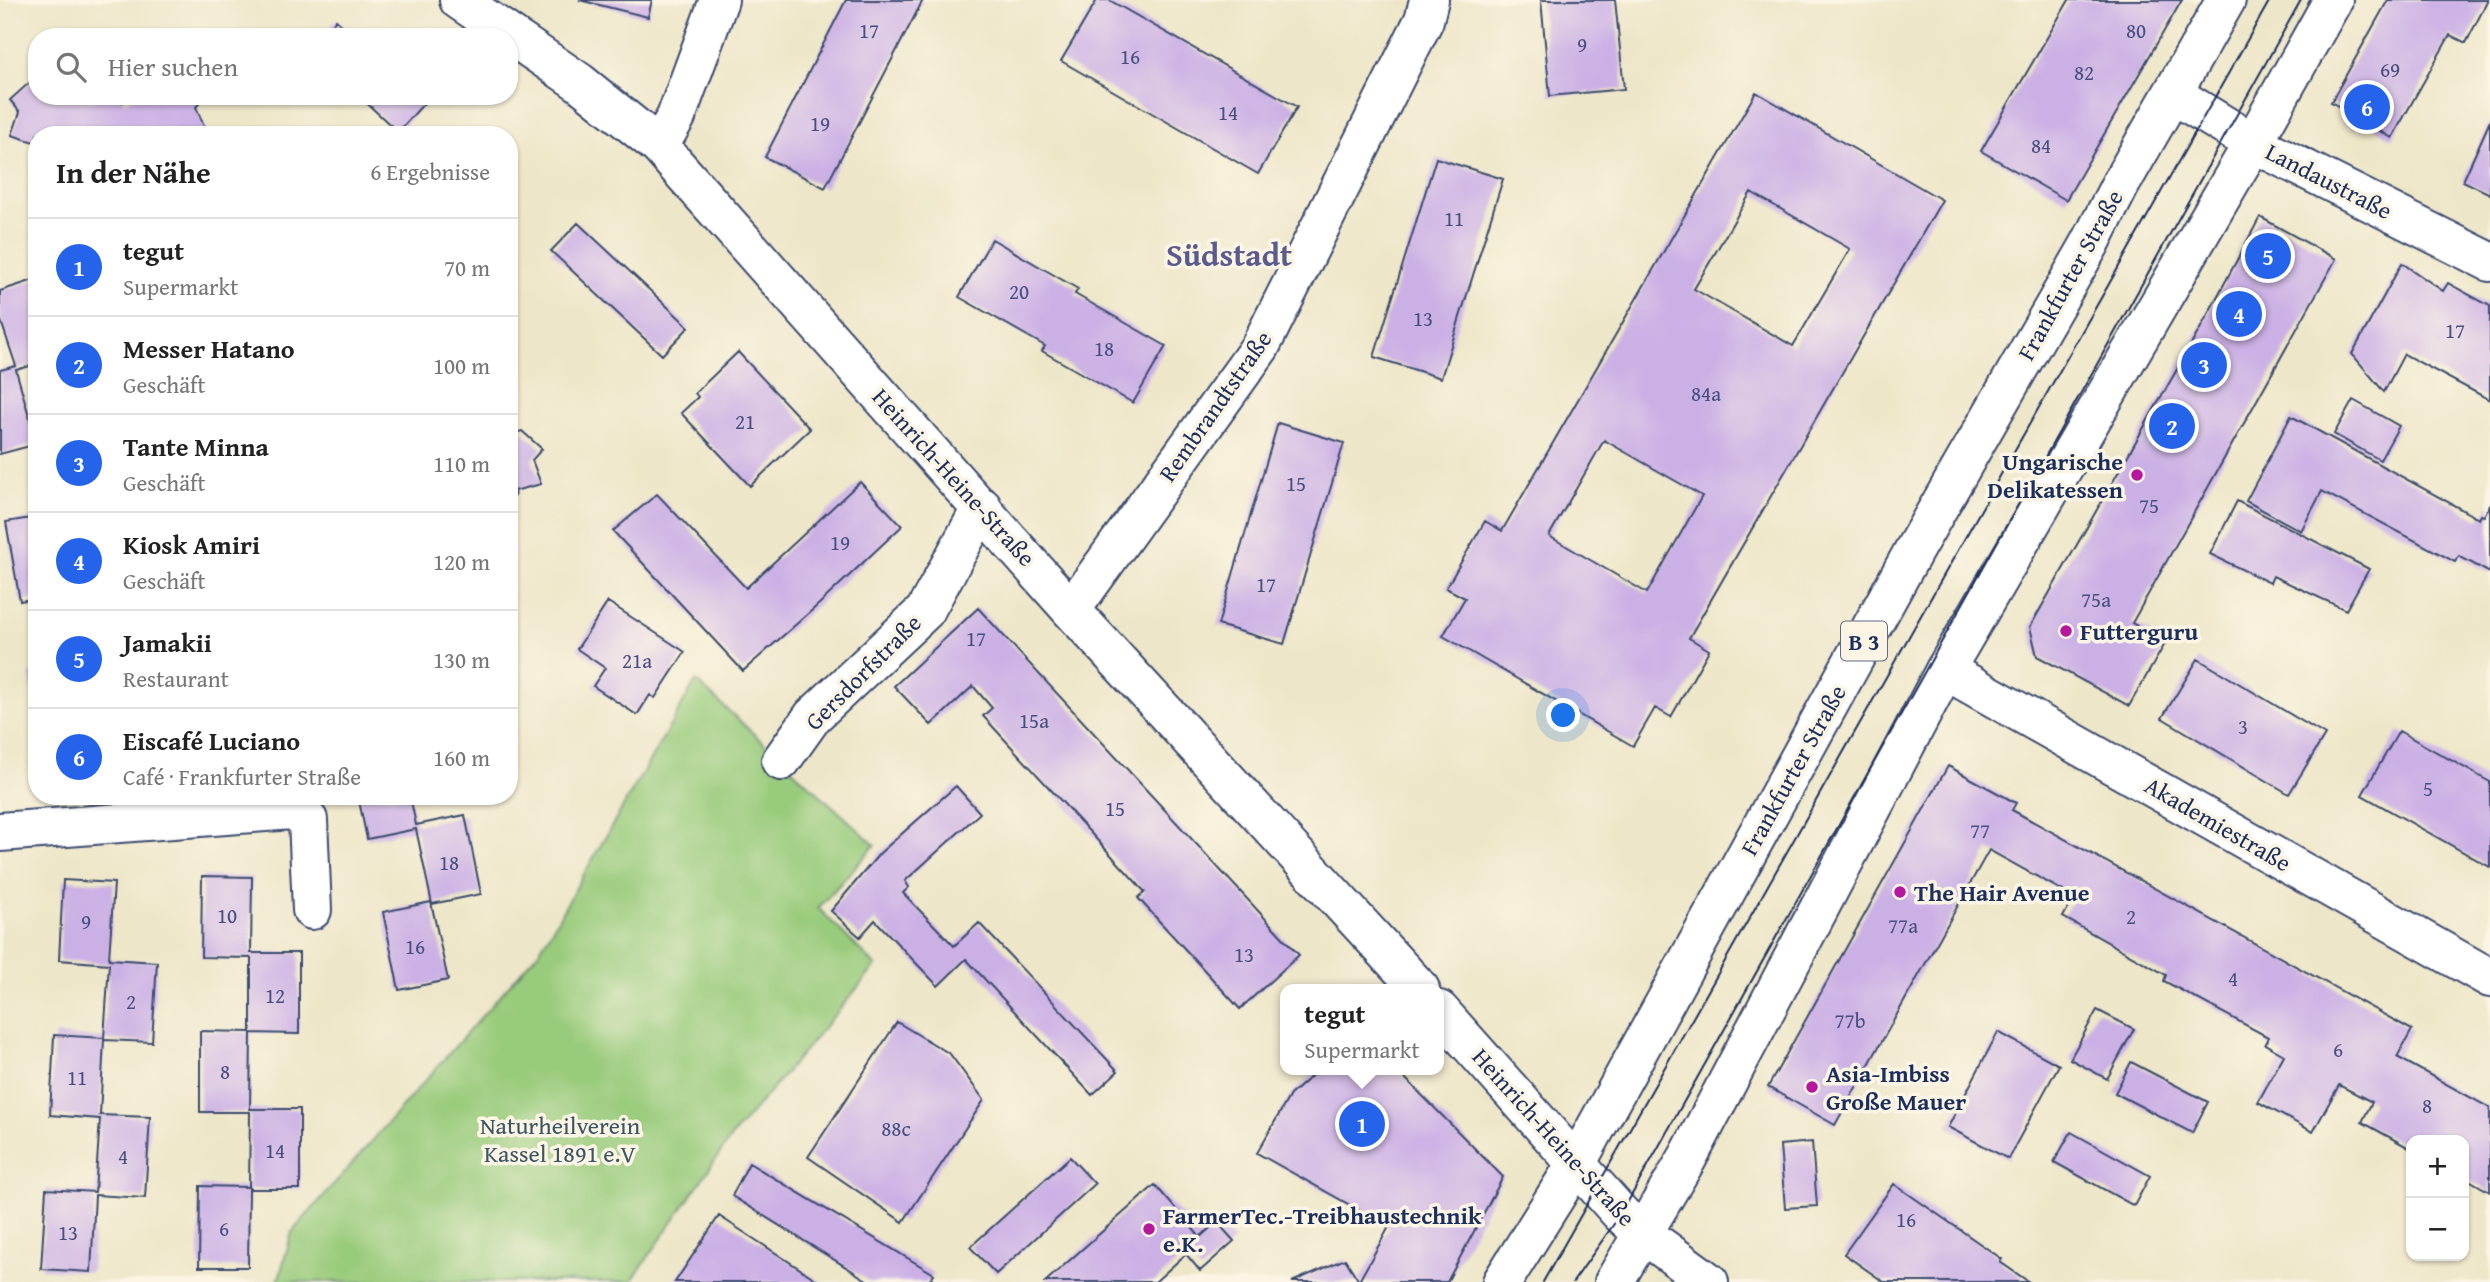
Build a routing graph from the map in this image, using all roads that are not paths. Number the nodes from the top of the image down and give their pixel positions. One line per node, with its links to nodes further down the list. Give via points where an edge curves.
1 (459, 0): 6 (street, Heinrich-Heine-Straße)
2 (719, 0): 10 (street, via 676,117)
3 (1429, 0): 13 (street, Rembrandtstraße, via 1424,20 1260,346)
4 (2227, 0): 8 (street, Frankfurter Straße / B 3)
5 (2333, 0): 9 (street)
6 (500, 28)
7 (518, 40): 10 (street, Heinrich-Heine-Straße)
8 (2173, 94): 9 (street, Landaustraße); 21 (street, Frankfurter Straße / B 3, via 1914,550)
9 (2253, 143): 11 (street, Landaustraße); 14 (street)
10 (659, 146): 12 (street, Heinrich-Heine-Straße)
11 (2490, 262)
12 (982, 507): 13 (street, Heinrich-Heine-Straße); 15 (street, Gersdorfstraße, via 925,611 813,716)
13 (1071, 610): 19 (street, Heinrich-Heine-Straße)
14 (1945, 670): 18 (street, Akademiestraße); 22 (street, via 1688,1157)
15 (781, 761)
16 (0, 832): 17 (street, via 293,810 308,820)
17 (312, 910)
18 (2490, 978)
19 (1415, 984)
20 (1444, 1016): 21 (street, Heinrich-Heine-Straße)
21 (1576, 1164): 22 (street, Heinrich-Heine-Straße); 23 (street, Frankfurter Straße / B 3)
22 (1642, 1233): 24 (street); 25 (street, Heinrich-Heine-Straße)
23 (1502, 1282)
24 (1614, 1282)
25 (1709, 1282)

